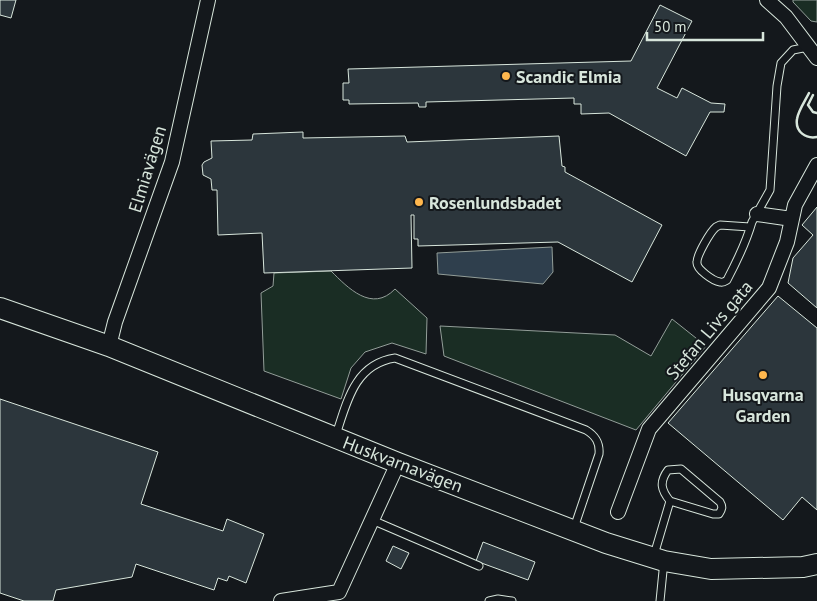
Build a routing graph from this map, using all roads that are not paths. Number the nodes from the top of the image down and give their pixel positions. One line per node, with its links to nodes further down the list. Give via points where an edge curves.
1 (208, 0): 9 (street, Elmiavägen, via 172,162)
2 (767, 0): 3 (street, via 786,17)
3 (815, 54): 5 (lane, via 793,50 781,63 776,86 770,190)
4 (817, 165): 6 (street, Stefan Livs gata, via 795,205)
5 (757, 214): 6 (street); 7 (lane)
6 (792, 219): 13 (street, Stefan Livs gata, via 787,242 769,288 649,430)
7 (750, 227): 7 (lane, via 727,280 719,282 700,270 697,258 716,227)
8 (0, 308): 9 (street, Huskvarnavägen)
9 (109, 346): 10 (street, Huskvarnavägen)
10 (335, 438): 11 (street, Huskvarnavägen); 15 (lane, via 354,385 374,364 395,358 586,430 594,434 600,446 599,454)
11 (398, 463): 14 (street); 15 (street, Huskvarnavägen)
12 (670, 501): 12 (lane, via 713,514 722,510 720,502 681,469 668,470 661,484); 16 (lane)
13 (618, 512)
14 (372, 519): 18 (lane); 19 (street)
15 (573, 531): 16 (street, Huskvarnavägen)
16 (659, 560): 17 (street, Huskvarnavägen, via 711,569); 23 (lane)
17 (817, 564)
18 (479, 566)
19 (336, 596): 20 (street)
20 (281, 601)
21 (489, 601): 22 (lane)
22 (512, 601)
23 (660, 601)

